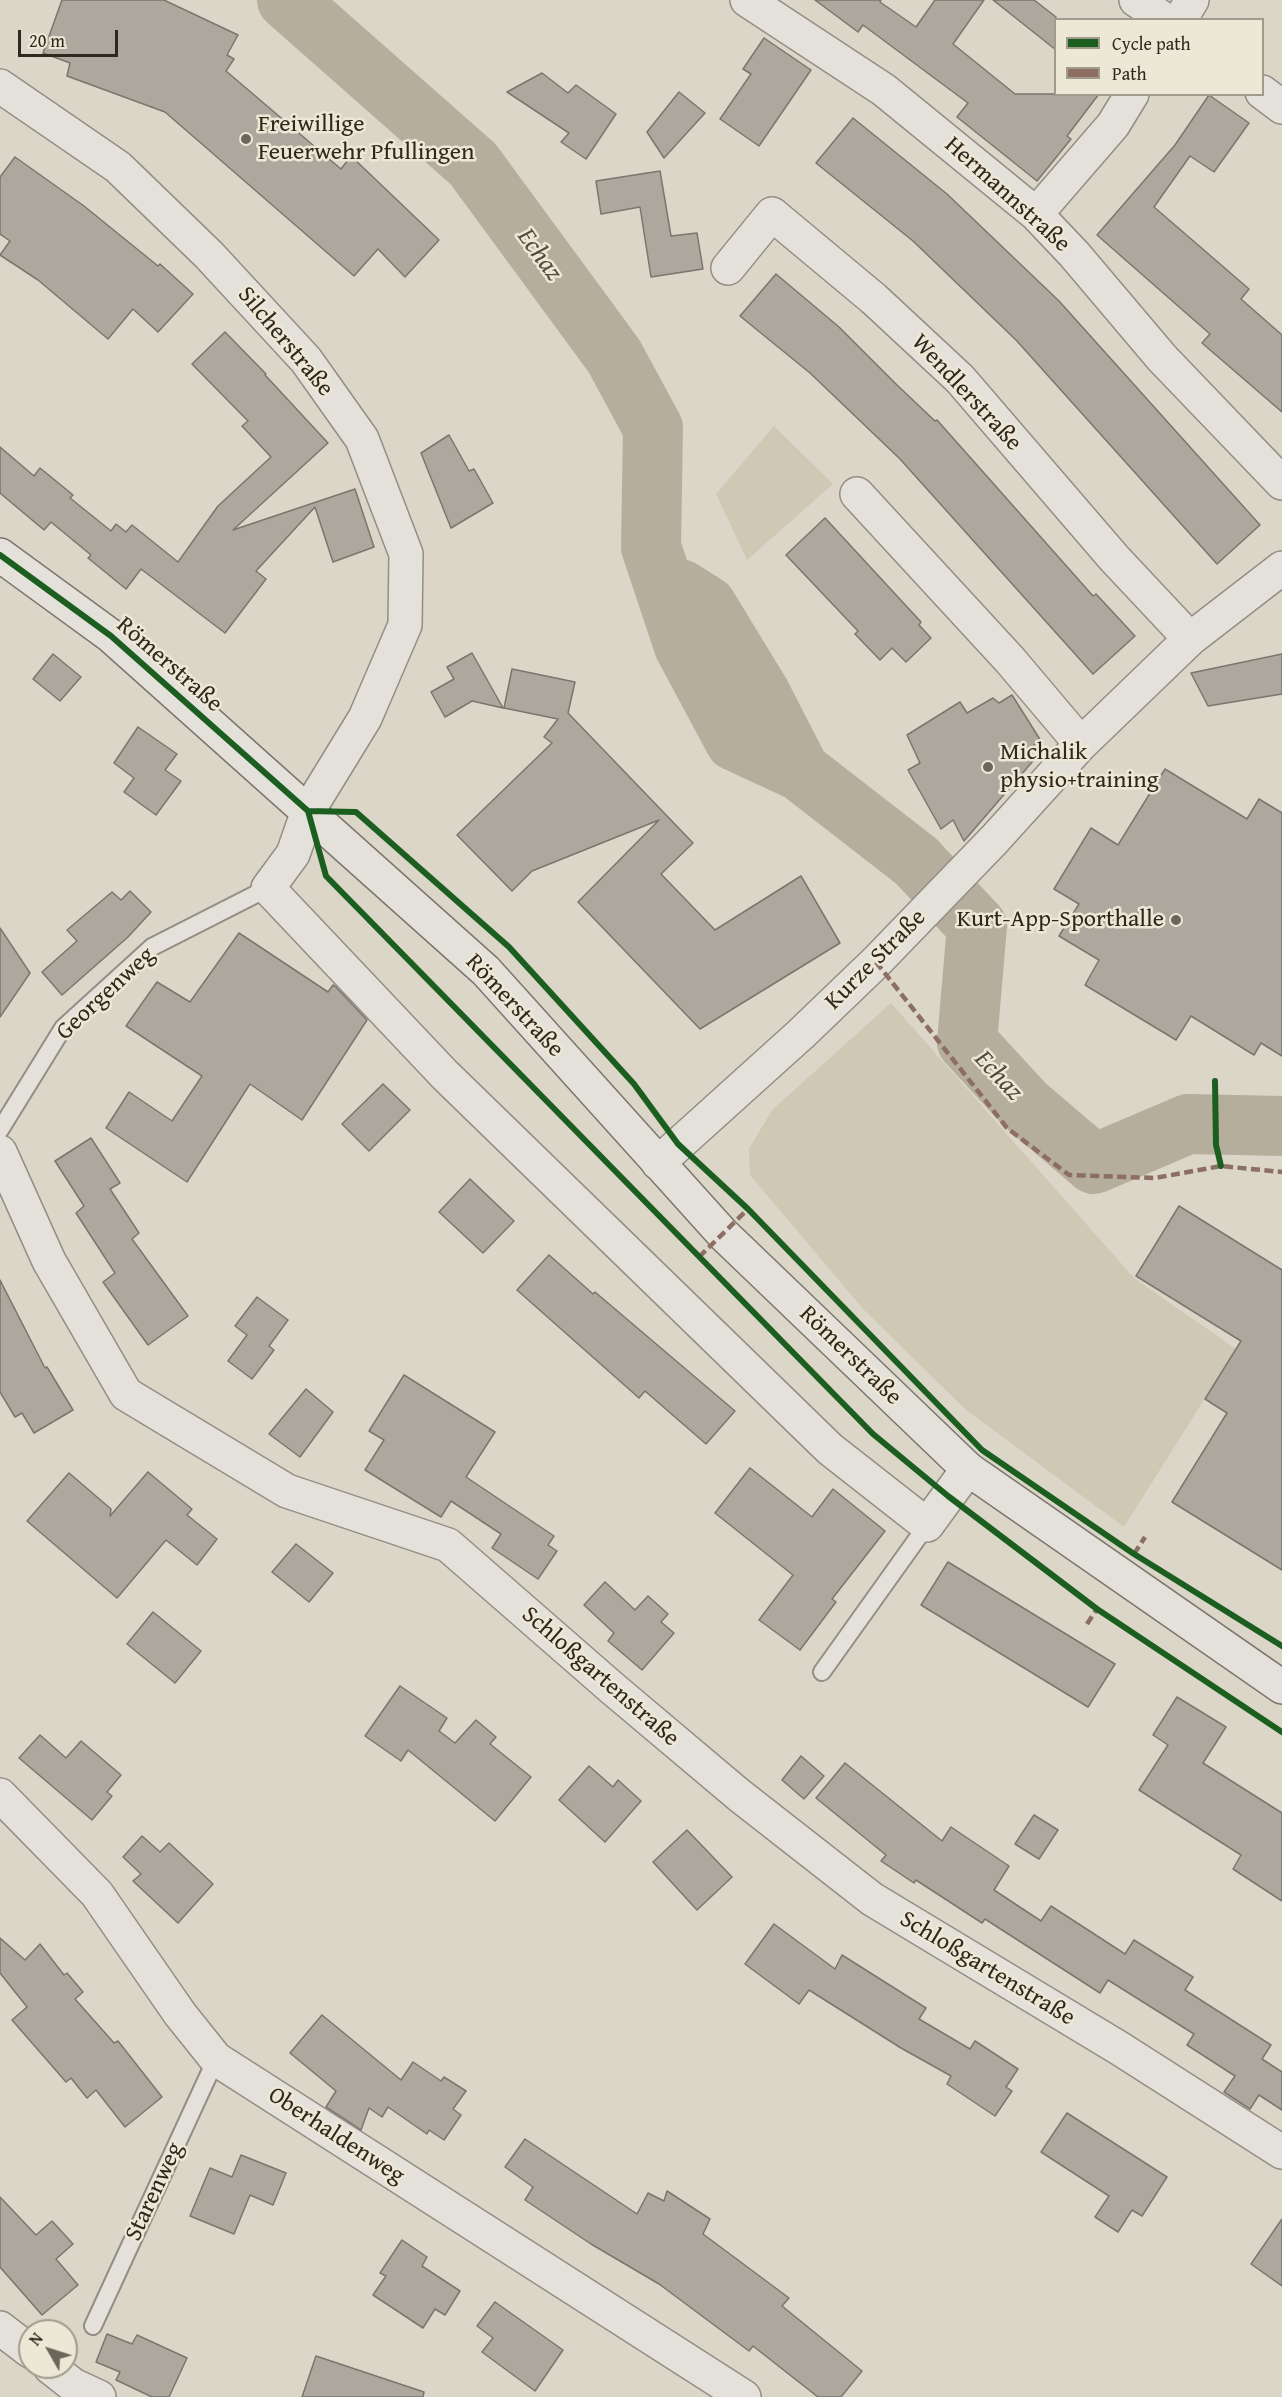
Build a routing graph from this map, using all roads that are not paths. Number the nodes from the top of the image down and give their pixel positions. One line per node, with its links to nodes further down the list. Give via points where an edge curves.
1 (747, 0): 10 (street, Hermannstraße, via 885,90)
2 (1136, 0): 4 (street)
3 (1192, 0): 5 (street)
4 (1162, 18)
5 (1181, 18)
6 (0, 86): 18 (street, Silcherstraße, via 118,167 208,255 306,360 362,439 406,554 405,625 365,718)
7 (1264, 93): 9 (street)
8 (1131, 96): 10 (street, via 1113,125)
9 (1282, 107)
10 (1036, 214): 12 (street, Hermannstraße, via 1162,358)
11 (728, 268): 16 (street, Wendlerstraße, via 772,214 874,299 960,379 1114,558)
12 (1282, 483)
13 (857, 494): 17 (street, via 1010,660)
14 (0, 555): 18 (street, Römerstraße, via 111,636)
15 (1282, 568): 16 (street, Kurze Straße)
16 (1190, 639): 17 (street, Kurze Straße)
17 (1081, 744): 22 (street, Kurze Straße, via 905,932 801,1034)
18 (308, 811): 19 (street, Georgenweg, via 293,854); 22 (street, Römerstraße, via 486,971)
19 (268, 888): 20 (lane, Georgenweg, via 152,947 120,976 63,1028); 24 (street, via 445,1075 780,1401 830,1449)
20 (0, 1131)
21 (0, 1152): 29 (street, Schloßgartenstraße, via 49,1261 126,1394 287,1491 447,1545 739,1795 872,1899)
22 (658, 1163): 23 (street, Römerstraße, via 723,1234)
23 (968, 1469): 24 (street); 26 (street, Römerstraße)
24 (927, 1525): 25 (lane)
25 (822, 1672)
26 (1282, 1687)
27 (0, 1796): 28 (street, Oberhaldenweg, via 97,1894 180,2014)
28 (216, 2058): 30 (lane, Starenweg); 33 (street, Oberhaldenweg)
29 (1282, 2152)
30 (93, 2326)
31 (0, 2328): 32 (street)
32 (18, 2342)
33 (744, 2397)

